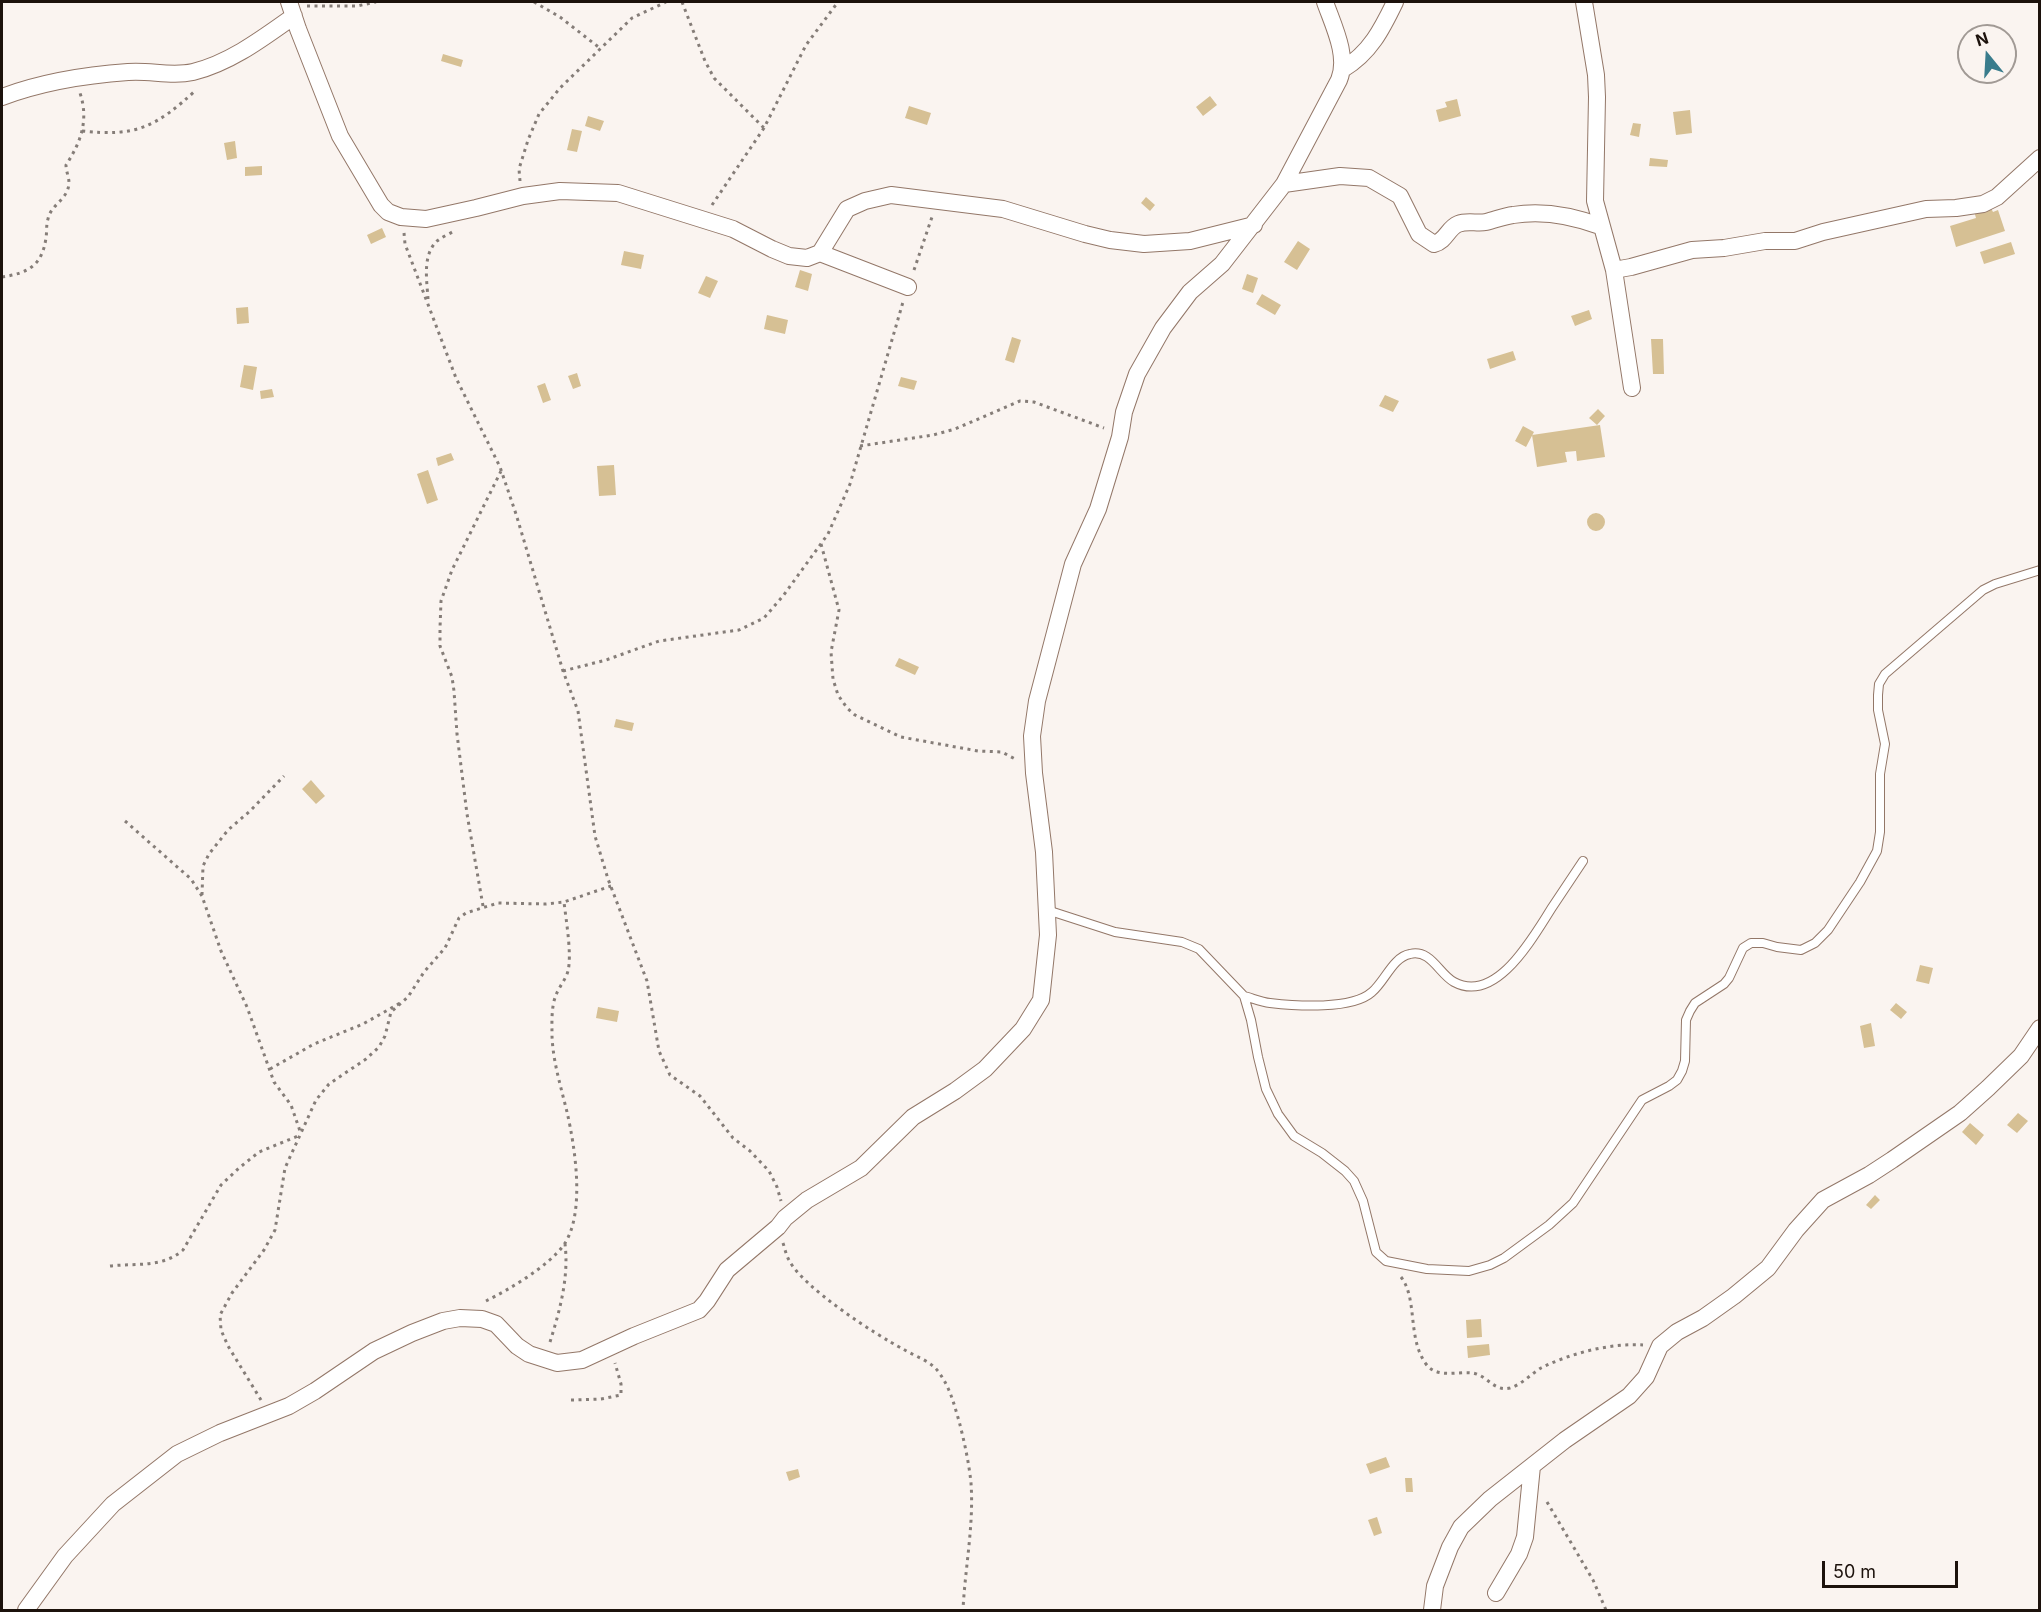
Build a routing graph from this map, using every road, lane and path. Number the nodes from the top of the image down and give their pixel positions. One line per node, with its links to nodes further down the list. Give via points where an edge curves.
1 (376, 2): 9 (path)
2 (534, 2): 10 (path)
3 (666, 2): 10 (path, via 632,18)
4 (682, 2): 15 (path, via 714,78)
5 (838, 2): 15 (path, via 806,45)
6 (1326, 2): 11 (street)
7 (1395, 2): 11 (street, via 1374,42 1358,60)
8 (1584, 2): 24 (street, via 1598,97 1594,189)
9 (291, 7): 12 (street, via 262,38 221,62 192,72 131,71); 21 (street, via 340,136 381,205)
10 (601, 49): 19 (path, via 539,114 519,169 524,185)
11 (1343, 69): 18 (street)
12 (74, 77): 14 (street); 16 (path, via 84,113)
13 (201, 85): 16 (path, via 169,115 137,130 106,134)
14 (2, 97)
15 (764, 128): 22 (path)
16 (82, 131): 28 (path, via 66,165 66,194 47,219 42,255 32,267)
17 (2040, 158): 27 (street, via 1997,197 1983,204 1926,209 1795,241 1692,250)
18 (1284, 183): 23 (street); 24 (street, via 1340,176 1369,178 1400,196 1419,234 1434,244 1459,224 1516,214 1573,217)
19 (538, 194): 21 (street, via 426,219); 22 (street, via 560,190 618,193)
20 (937, 201): 23 (street, via 1003,209 1085,234 1144,244 1190,241); 26 (street, via 891,195 865,201 848,209); 29 (path)
21 (401, 217): 30 (path, via 405,244)
22 (702, 219): 26 (street, via 789,255 807,258)
23 (1254, 225): 32 (street, via 1222,264 1190,292 1164,328 1137,374)
24 (1600, 226): 27 (street)
25 (455, 231): 30 (path, via 436,242 428,258)
26 (819, 253): 29 (street)
27 (1614, 270): 31 (street)
28 (2, 276)
29 (908, 287): 33 (path)
30 (429, 304): 34 (path, via 456,378)
31 (1632, 388)
32 (1120, 437): 33 (path, via 1100,425 1034,402 1020,401 944,432); 38 (street, via 1098,509 1073,564 1052,642 1032,736)
33 (860, 446): 35 (path, via 850,484)
34 (501, 471): 37 (path); 45 (path, via 452,570 441,601 440,646 452,677 467,814)
35 (821, 544): 37 (path, via 764,618 740,630 658,641); 38 (path, via 839,610 831,652 833,679 847,708 901,737 1002,752)
36 (2040, 570): 54 (lane, via 1983,590 1885,674 1878,695 1885,744 1880,774 1880,832 1877,851 1860,882 1815,944 1801,950 1762,943 1743,948 1724,984 1695,1003 1690,1011 1686,1020 1685,1061 1677,1080 1642,1100 1573,1203 1526,1243 1490,1265 1453,1271)
37 (563, 670): 42 (path, via 578,711 595,836)
38 (1034, 773): 46 (street)
39 (284, 776): 43 (path, via 209,854 203,866)
40 (125, 821): 43 (path, via 191,879)
41 (1583, 861): 47 (lane, via 1526,950 1489,982 1461,986 1432,960 1412,953 1400,958 1371,993 1354,1001 1296,1005)
42 (611, 886): 44 (path); 52 (path, via 647,981 659,1051 670,1075 700,1096 733,1138 769,1171 777,1187)
43 (202, 896): 50 (path)
44 (564, 902): 45 (path); 53 (path, via 568,970 555,995 552,1034 577,1171 575,1208)
45 (483, 906): 48 (path, via 459,918 445,948)
46 (1047, 910): 47 (lane, via 1115,932 1182,942 1199,949); 52 (street, via 1041,1000 1023,1029 985,1069 914,1118 861,1168 807,1200)
47 (1244, 996): 54 (lane, via 1266,1089 1278,1114 1293,1136 1354,1181 1376,1252)
48 (404, 1001): 50 (path); 51 (path, via 391,1012 379,1047 329,1084 316,1100)
49 (2040, 1028): 57 (street, via 2021,1056 1967,1107 1877,1170 1823,1200 1768,1268)
50 (270, 1069): 51 (path, via 274,1082 291,1105)
51 (300, 1134): 55 (path, via 259,1152 221,1185 175,1257 158,1263); 61 (path, via 285,1168 275,1230 220,1315 228,1346)
52 (782, 1223): 58 (street, via 727,1270 699,1310); 65 (path, via 789,1261 798,1273 857,1321 925,1359 939,1372 952,1396 971,1482)
53 (565, 1244): 56 (path, via 550,1260); 59 (path, via 562,1297)
54 (1386, 1261): 57 (path, via 1409,1291 1421,1356 1440,1373 1474,1374 1498,1388 1511,1388 1541,1368 1605,1347)
55 (110, 1266)
56 (484, 1302)
57 (1660, 1346): 62 (street, via 1646,1377 1629,1396 1602,1413)
58 (608, 1348): 59 (street, via 582,1360); 60 (path, via 619,1375 621,1395)
59 (544, 1360): 61 (street, via 517,1346 496,1324 482,1319 443,1321 374,1351 315,1391)
60 (571, 1400)
61 (271, 1414): 64 (street, via 177,1454 113,1504 65,1556)
62 (1532, 1473): 63 (street, via 1525,1537); 66 (street, via 1490,1499 1461,1527 1435,1586); 67 (path, via 1593,1580)
63 (1496, 1593)
64 (26, 1611)
65 (963, 1611)
66 (1432, 1611)
67 (1606, 1611)

